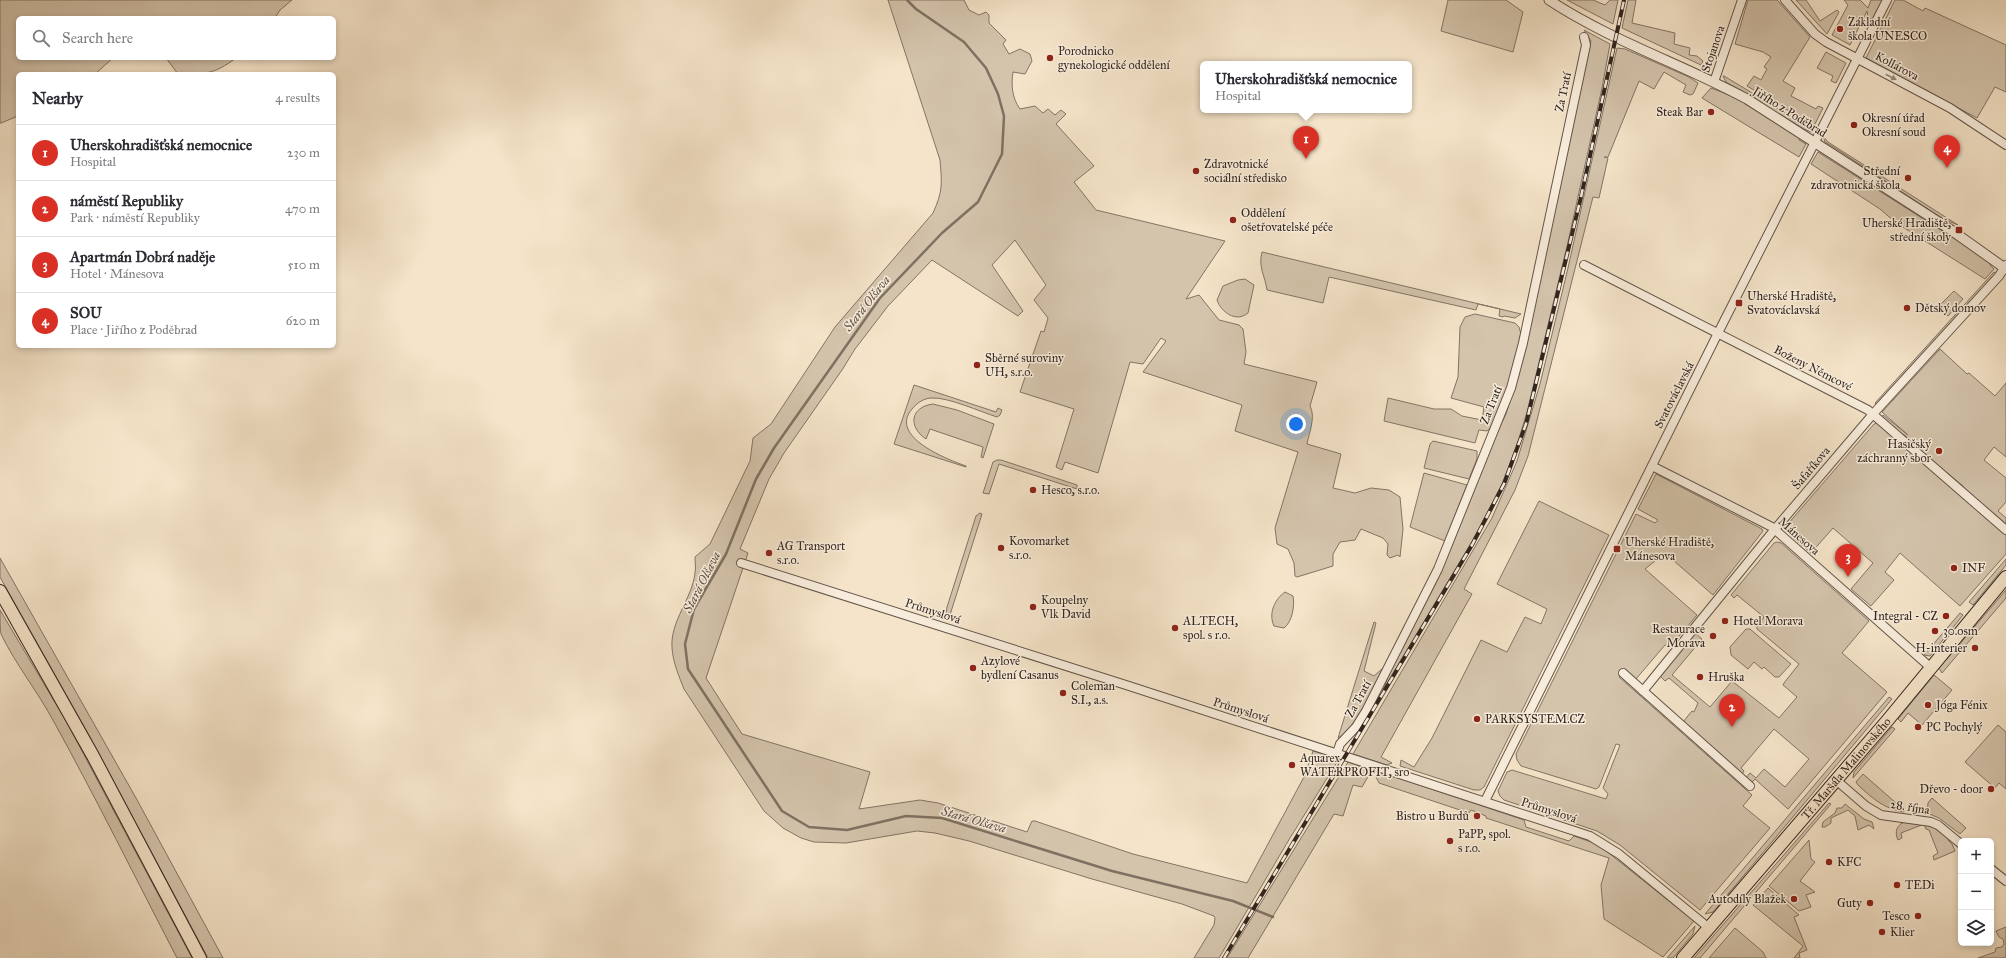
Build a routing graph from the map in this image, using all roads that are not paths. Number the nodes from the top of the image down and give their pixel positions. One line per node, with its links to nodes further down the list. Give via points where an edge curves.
1 (1549, 0): 7 (street, Jiřího z Poděbrad, via 1594,26)
2 (1742, 0): 7 (street, Stojanova)
3 (1786, 0): 6 (street, Kollárova, via 1821,39)
4 (1887, 0): 6 (street, Svatováclavská)
5 (1584, 37): 23 (street, Za Tratí, via 1586,44 1523,343 1509,393 1438,569 1366,711 1356,727 1340,744)
6 (1856, 59): 8 (street, Svatováclavská); 9 (street, Kollárova, one-way to 9, via 1950,108)
7 (1714, 82): 8 (street, Jiřího z Poděbrad)
8 (1815, 142): 11 (street, Jiřího z Poděbrad); 12 (street, Svatováclavská)
9 (2006, 145)
10 (1584, 266): 12 (street, Boženy Němcové)
11 (2006, 267): 13 (street, Šafaříkova)
12 (1718, 334): 13 (street, Boženy Němcové, via 1862,406); 14 (street, Svatováclavská)
13 (1873, 414): 15 (street, Šafaříkova); 16 (street, Boženy Němcové)
14 (1652, 466): 15 (street, Mánesova); 26 (street, Svatováclavská)
15 (1774, 530): 20 (street, Mánesova); 22 (street, Šafaříkova)
16 (2006, 530)
17 (741, 563): 23 (street, Průmyslová)
18 (2006, 577): 20 (main road, Tř. Maršála Malinovského)
19 (0, 591): 31 (main road, via 93,756)
20 (1930, 667): 24 (main road, Tř. Maršála Malinovského)
21 (1623, 673): 22 (street)
22 (1643, 691): 25 (street)
23 (1337, 753): 26 (street, Průmyslová)
24 (1836, 780): 27 (street, 28. října, via 1875,811 1889,817 1932,822); 30 (main road, Tř. Maršála Malinovského)
25 (1750, 786)
26 (1485, 802): 30 (street, Průmyslová, via 1601,841)
27 (1958, 842)
28 (1994, 872): 29 (street)
29 (2006, 882)
30 (1709, 928): 32 (main road, Tř. Maršála Malinovského)
31 (200, 958)
32 (1684, 958)

